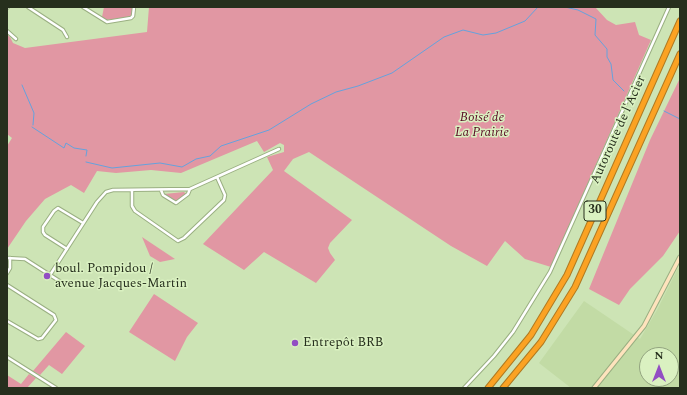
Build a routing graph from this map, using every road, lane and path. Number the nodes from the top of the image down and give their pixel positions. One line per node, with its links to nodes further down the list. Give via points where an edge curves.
1 (28, 7): 7 (street, via 64,31)
2 (83, 7): 3 (street, via 106,22 130,19 133,17)
3 (134, 7)
4 (669, 7): 27 (street, via 546,281 508,338)
5 (680, 21): 28 (highway, Autoroute de l'Acier / 30, via 567,275 535,329)
6 (7, 31): 8 (street)
7 (67, 37)
8 (16, 39)
9 (680, 54): 29 (highway, Autoroute de l'Acier / 30, via 575,287 541,342)
10 (279, 149): 11 (street)
11 (217, 177): 12 (street); 13 (street, via 225,195 224,200 182,240 178,240 134,211)
12 (190, 189): 14 (street); 14 (street, via 188,194 176,203 163,195)
13 (132, 190): 14 (street); 15 (street, via 113,190 104,194)
14 (161, 190)
15 (83, 223): 16 (street); 16 (street, via 58,208 43,227 44,234)
16 (67, 249): 20 (street)
17 (680, 257): 30 (main road, via 644,326)
18 (9, 258): 19 (street, via 10,268); 20 (street, via 25,260)
19 (7, 273)
20 (50, 275): 21 (street)
21 (64, 284)
22 (7, 285): 23 (street, via 54,315 56,320 42,338 38,339)
23 (7, 321)
24 (7, 356): 25 (street)
25 (52, 387): 26 (street)
26 (56, 388)
27 (464, 388)
28 (488, 388)
29 (503, 388)
30 (594, 388)

